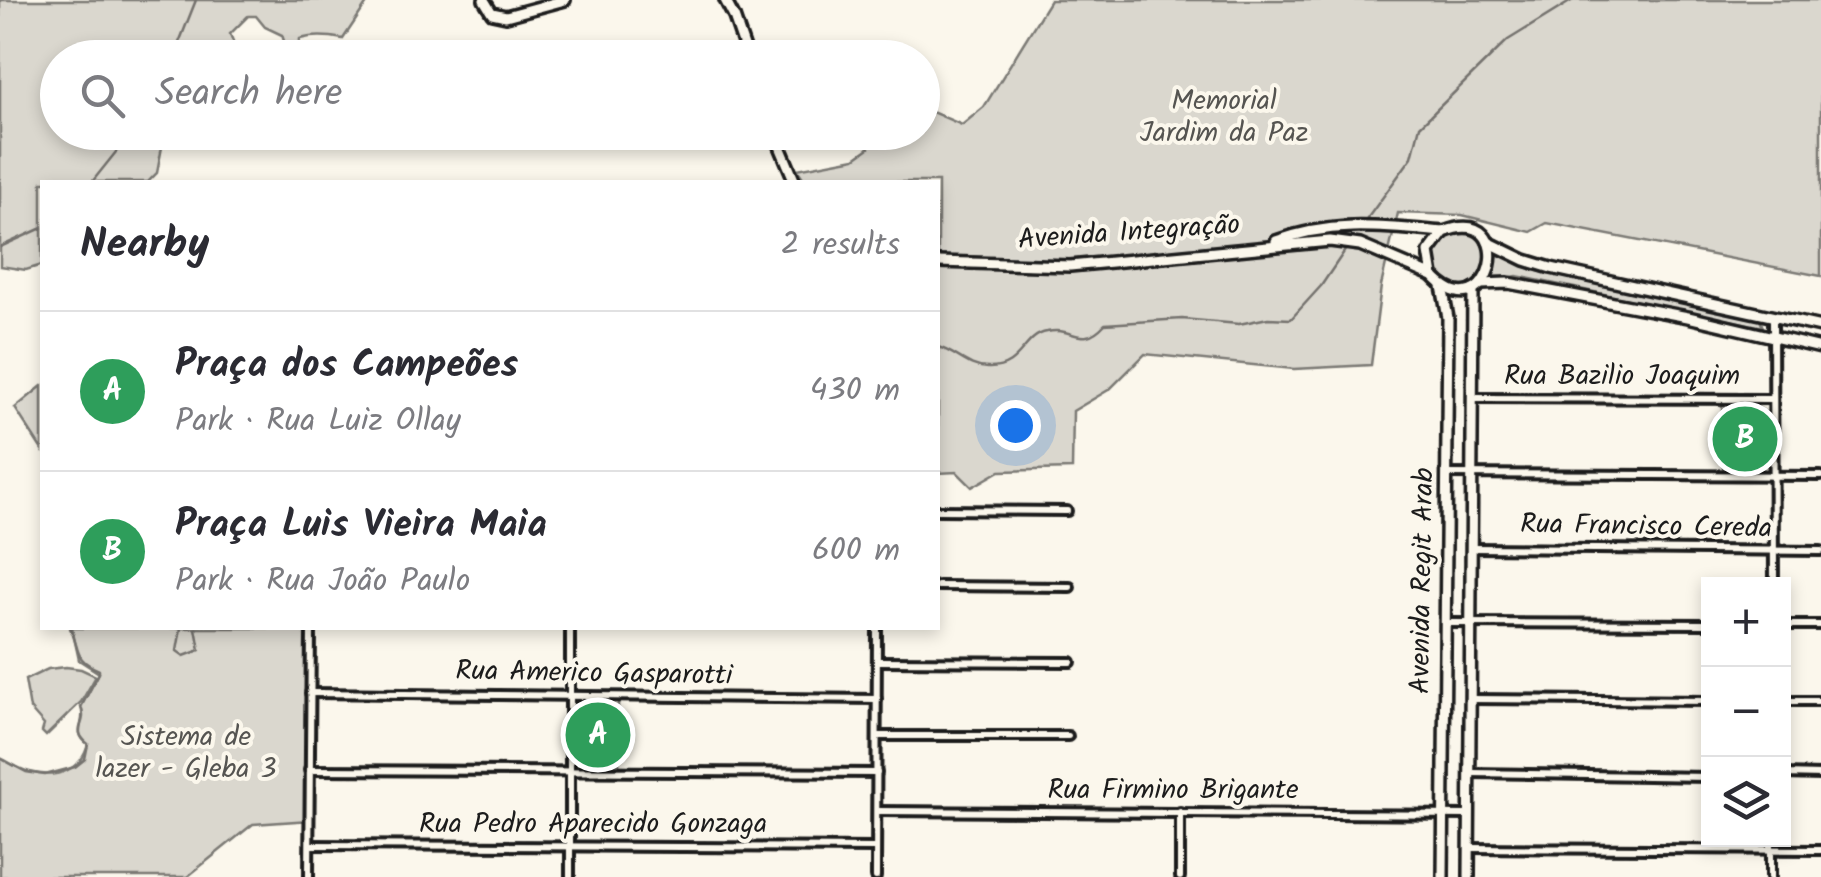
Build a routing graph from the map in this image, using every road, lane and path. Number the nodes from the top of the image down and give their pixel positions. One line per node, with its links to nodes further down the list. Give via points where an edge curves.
1 (484, 0): 2 (main road, via 492,14 506,16)
2 (566, 0)
3 (725, 0): 4 (main road)
4 (741, 40)
5 (782, 150): 6 (main road)
6 (794, 180)
7 (1444, 232): 8 (main road, via 1465,228); 9 (main road, Avenida Integração, via 1327,226); 11 (main road, via 1430,252)
8 (1488, 242): 13 (main road, via 1492,267); 14 (main road, via 1551,268)
9 (1264, 245): 10 (main road, Avenida Integração, via 1070,266); 11 (main road, Avenida Integração, via 1355,245)
10 (940, 262)
11 (1433, 276): 12 (main road)
12 (1442, 286): 13 (main road); 21 (main road, Avenida Regit Arab, via 1448,318)
13 (1477, 287): 16 (main road, via 1526,286); 18 (main road, Avenida Regit Arab)
14 (1773, 317): 15 (main road); 16 (street)
15 (1821, 327)
16 (1774, 338): 17 (main road); 19 (street)
17 (1821, 348)
18 (1472, 398): 19 (street, Rua Bazilio Joaquim); 20 (main road, Avenida Regit Arab)
19 (1772, 399): 22 (street)
20 (1472, 473): 21 (street); 22 (street); 26 (main road, Avenida Regit Arab)
21 (1446, 474): 32 (main road, Avenida Regit Arab)
22 (1776, 475): 23 (street); 27 (street)
23 (1821, 476)
24 (940, 510): 25 (street)
25 (1067, 511)
26 (1471, 548): 27 (street, Rua Francisco Cereda); 33 (main road, Avenida Regit Arab)
27 (1774, 550): 28 (street, Rua Francisco Cereda); 29 (street)
28 (1821, 551)
29 (1774, 577)
30 (940, 586): 31 (street)
31 (1070, 588)
32 (1444, 623): 33 (street); 60 (main road, Avenida Regit Arab)
33 (1470, 623): 34 (street); 45 (main road, Avenida Regit Arab)
34 (1701, 624)
35 (1791, 625): 36 (street)
36 (1821, 625)
37 (311, 630): 42 (street)
38 (570, 630): 43 (street)
39 (877, 630): 40 (street)
40 (878, 661): 41 (street); 44 (street)
41 (1071, 662)
42 (310, 693): 43 (street, Rua Americo Gasparotti); 51 (street)
43 (571, 696): 44 (street, Rua Americo Gasparotti); 52 (street)
44 (877, 699): 49 (street)
45 (1470, 699): 46 (street); 54 (main road, Avenida Regit Arab)
46 (1701, 701)
47 (1791, 701): 48 (street)
48 (1821, 701)
49 (877, 736): 50 (street); 53 (street)
50 (1068, 736)
51 (310, 770): 52 (street); 62 (street)
52 (570, 771): 53 (street); 63 (street)
53 (877, 773): 58 (street)
54 (1471, 773): 57 (street); 61 (main road, Avenida Regit Arab)
55 (1791, 774): 56 (street)
56 (1821, 774)
57 (1701, 777)
58 (878, 810): 59 (street, Rua Firmino Brigante); 64 (street)
59 (1180, 812): 60 (street, Rua Firmino Brigante); 71 (street)
60 (1443, 814): 61 (street, Rua Firmino Brigante); 72 (main road, Avenida Regit Arab)
61 (1469, 815): 65 (main road, Avenida Regit Arab)
62 (310, 845): 63 (street, Rua Pedro Aparecido Gonzaga); 68 (street)
63 (570, 846): 64 (street, Rua Pedro Aparecido Gonzaga); 69 (street)
64 (875, 848): 70 (street)
65 (1469, 848): 66 (street); 73 (main road, Avenida Regit Arab)
66 (1771, 850): 67 (street); 74 (street)
67 (1821, 850)
68 (309, 877)
69 (570, 877)
70 (876, 877)
71 (1180, 877)
72 (1442, 877)
73 (1469, 877)
74 (1771, 877)

